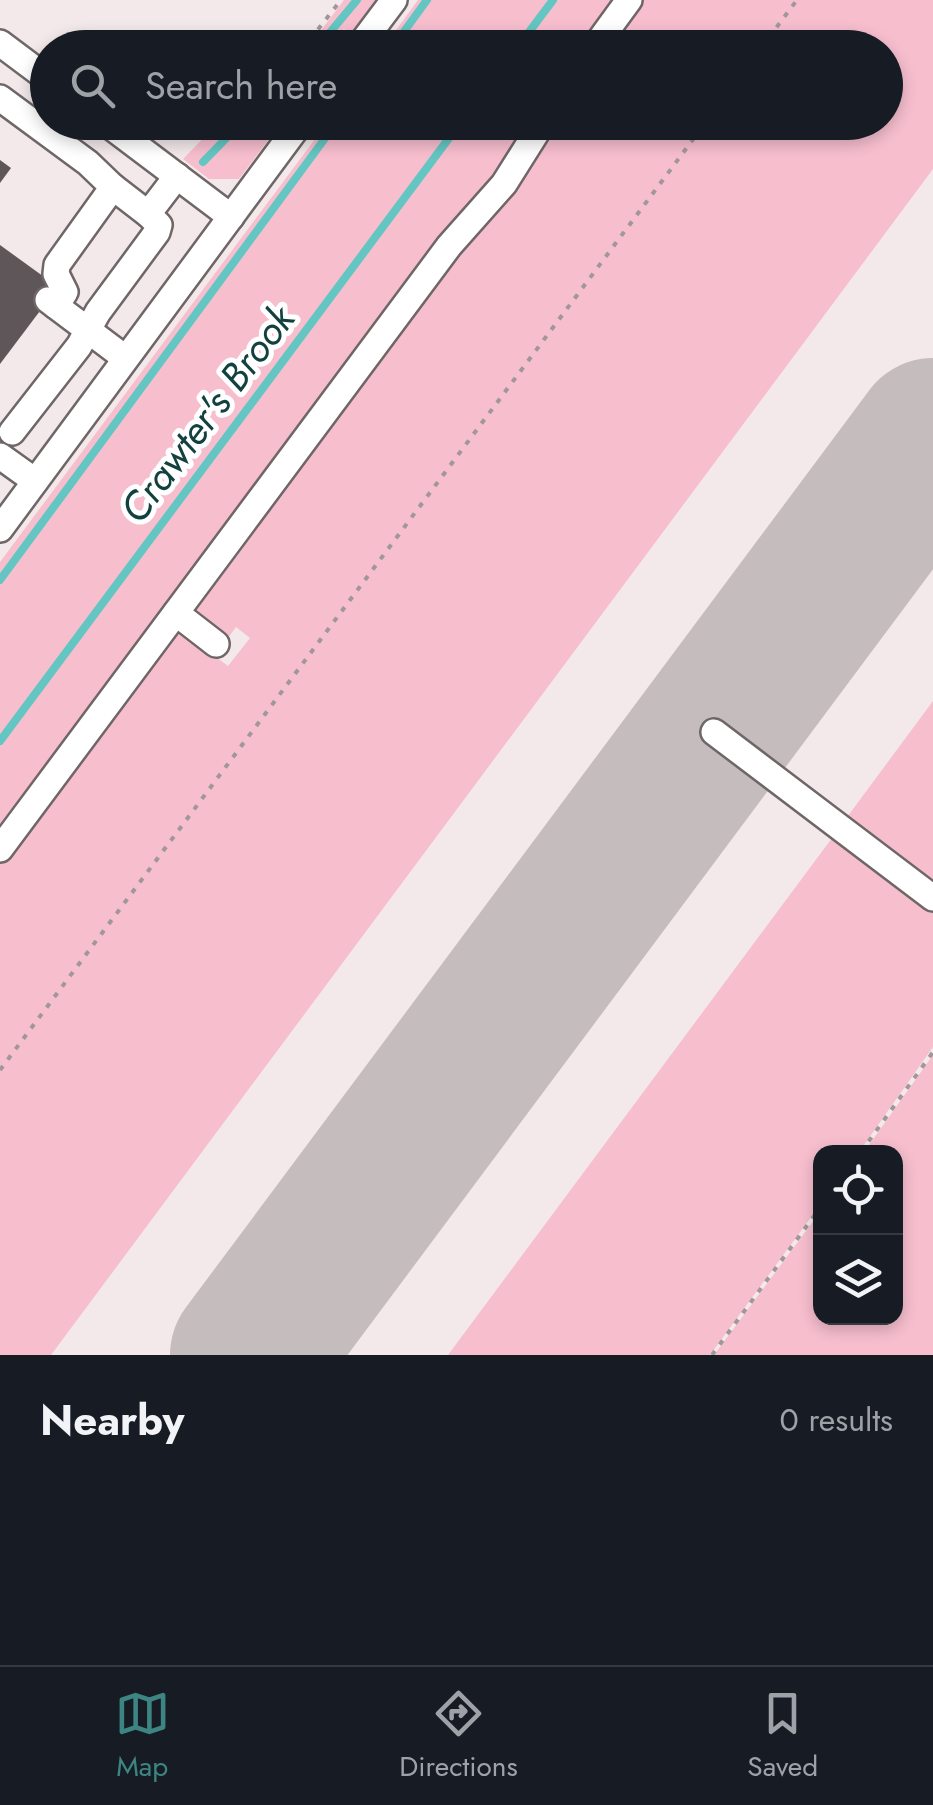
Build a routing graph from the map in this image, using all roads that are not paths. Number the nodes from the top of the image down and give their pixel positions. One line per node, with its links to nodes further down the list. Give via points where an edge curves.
1 (394, 0): 3 (lane)
2 (629, 0): 4 (lane)
3 (372, 30)
4 (607, 30)
5 (0, 43): 6 (lane)
6 (30, 66)
7 (0, 98): 8 (lane)
8 (30, 120)
9 (57, 140): 14 (lane)
10 (130, 140): 13 (lane)
11 (288, 140): 16 (lane)
12 (532, 140): 23 (lane)
13 (177, 176): 15 (lane); 16 (lane)
14 (114, 187): 15 (lane); 17 (lane, via 57,265 66,292 52,303)
15 (148, 214): 17 (lane, via 158,232)
16 (230, 217): 18 (lane)
17 (88, 330): 18 (lane); 19 (lane)
18 (125, 358): 21 (lane)
19 (6, 428): 21 (lane)
20 (0, 456): 21 (lane)
21 (42, 471): 22 (lane)
22 (0, 529)
23 (176, 614): 24 (lane); 26 (lane)
24 (216, 644)
25 (714, 732): 27 (lane)
26 (0, 850)
27 (933, 898)

